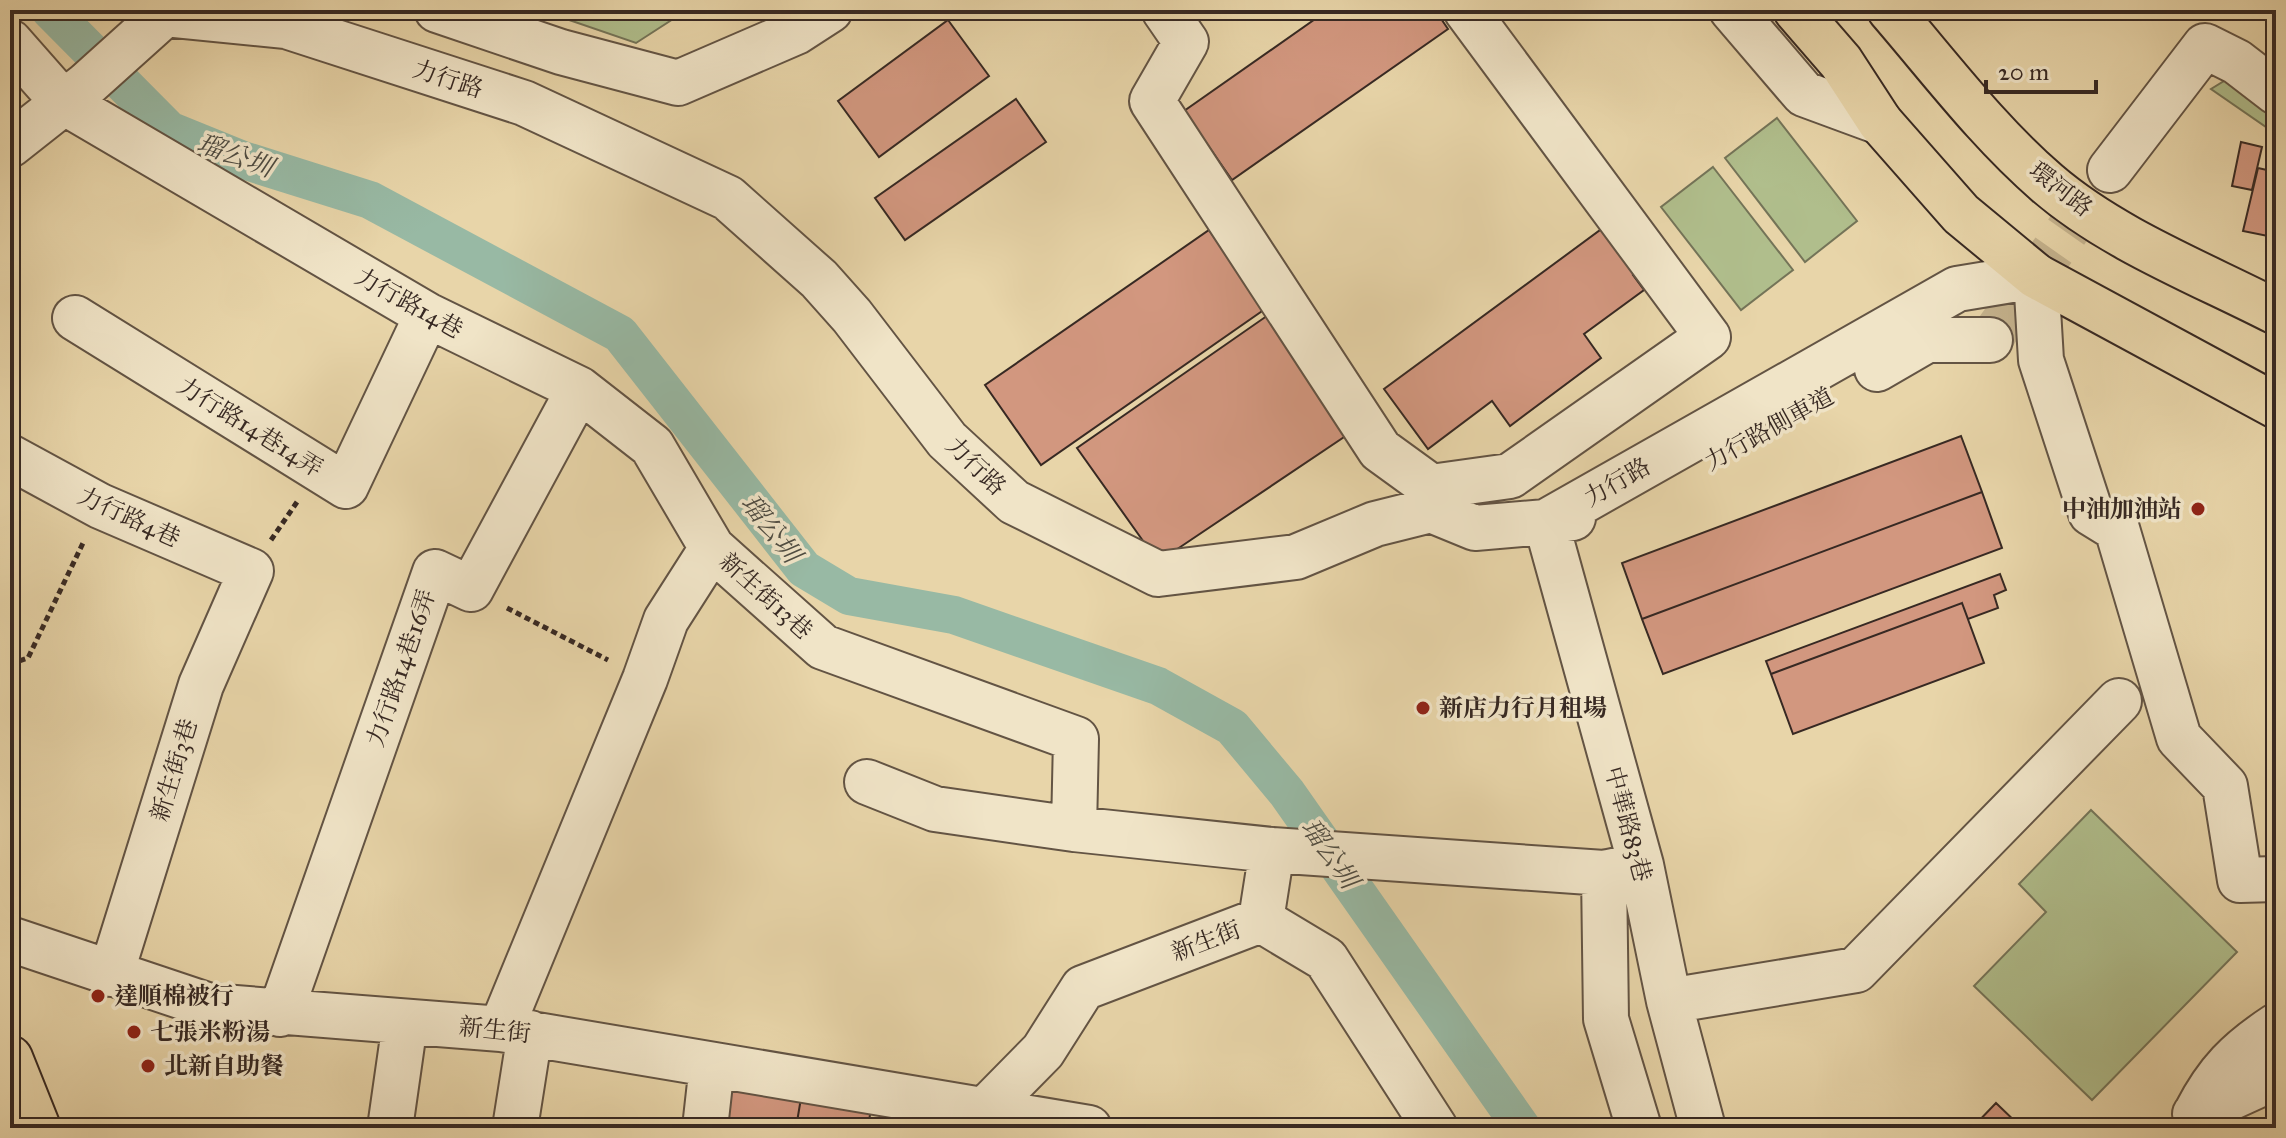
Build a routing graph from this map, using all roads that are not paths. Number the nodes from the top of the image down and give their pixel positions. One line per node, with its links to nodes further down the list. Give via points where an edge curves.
1 (437, 10): 2 (street, via 561,52 678,83 796,32)
2 (830, 10)
3 (1164, 10): 4 (street, via 1186,42 1152,101 1380,450 1431,487 1510,476 1708,337)
4 (1466, 10)
5 (1732, 10): 12 (street, via 1804,94)
6 (1796, 10): 12 (main road, via 1841,62)
7 (1890, 10): 16 (main road, 環河路, via 1996,133 2048,184 2106,224)
8 (166, 12): 11 (street, 力行路); 23 (street, 力行路, via 286,26 524,103 728,198 819,279 947,440 1014,502 1158,574 1296,557 1375,524 1431,510 1475,528)
9 (10, 42): 11 (street, 力行路14巷)
10 (2276, 92): 14 (street, via 2205,46)
11 (74, 93): 13 (street, 力行路); 17 (street, 力行路14巷)
12 (1880, 122): 15 (main road, via 1961,214)
13 (10, 145)
14 (2110, 170)
15 (2036, 276): 21 (main road); 23 (street, 力行路, via 1957,289); 31 (street, via 2041,360 2091,513 2117,529 2179,738 2225,786 2240,880)
16 (2276, 312)
17 (427, 315): 18 (street, 力行路14巷14弄, via 346,486); 20 (street, 力行路14巷)
18 (75, 318)
19 (1990, 340): 23 (street, 力行路側車道, via 1927,340 1627,509)
20 (579, 389): 24 (street, 力行路14巷, via 652,446); 36 (street, 力行路14巷16弄, via 471,589 435,572)
21 (2275, 407)
22 (10, 457): 25 (street, 力行路4巷, via 100,506)
23 (1546, 522): 30 (street, 中華路83巷)
24 (712, 548): 28 (street, 新生街13巷, via 823,647 1076,739); 39 (street, 新生街13巷, via 666,620)
25 (251, 571): 34 (street, 新生街3巷, via 201,685)
26 (2119, 701): 35 (street, via 1856,970)
27 (867, 782): 28 (street, via 935,809)
28 (1074, 829): 29 (street)
29 (1278, 850): 30 (street); 32 (street)
30 (1622, 869): 35 (street, 中華路83巷); 52 (street, via 1606,1019)
31 (2276, 879)
32 (1261, 920): 44 (street, 新生街, via 1083,988 1043,1051); 51 (street, 新生街, via 1326,959)
33 (10, 939): 34 (street, 新生街)
34 (111, 974): 36 (street, 新生街, via 210,1006)
35 (1669, 1001): 53 (street, 中華路83巷)
36 (280, 1014): 37 (street, 新生街)
37 (405, 1023): 39 (street, 新生街); 47 (street)
38 (2276, 1026): 45 (street, via 2238,1051)
39 (516, 1031): 41 (street, 新生街); 48 (street, 新生街13巷)
40 (10, 1058): 46 (main road)
41 (712, 1065): 43 (street, 新生街); 49 (street)
42 (2276, 1077): 45 (street)
43 (884, 1112): 44 (street, 新生街)
44 (984, 1119): 50 (street, 新生街)
45 (2184, 1121)
46 (38, 1128)
47 (390, 1128)
48 (515, 1128)
49 (705, 1128)
50 (1089, 1128)
51 (1435, 1128)
52 (1639, 1128)
53 (1703, 1128)

